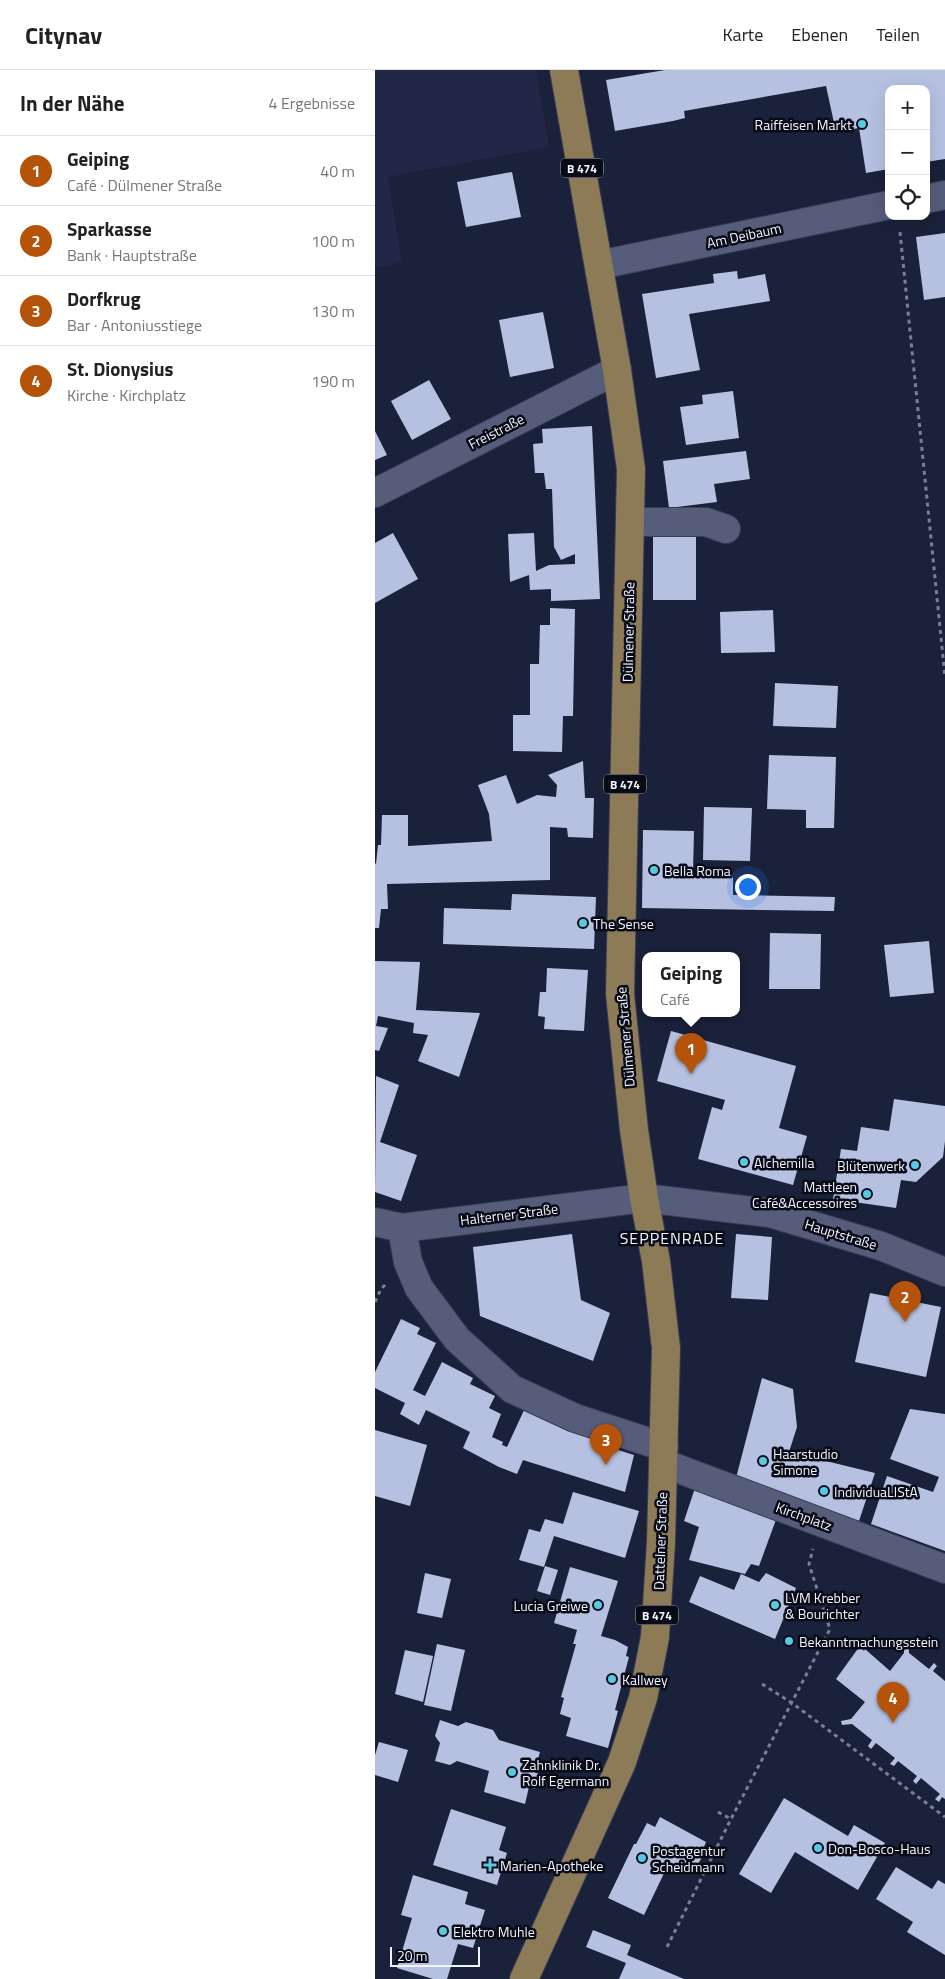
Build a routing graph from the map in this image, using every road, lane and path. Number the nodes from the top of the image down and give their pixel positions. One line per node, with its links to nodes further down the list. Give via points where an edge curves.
1 (564, 70): 6 (main road, Dülmener Straße / B 474)
2 (945, 195): 3 (street)
3 (930, 197)
4 (885, 217): 6 (street, Am Deibaum)
5 (894, 220): 11 (path)
6 (599, 265): 7 (main road, Dülmener Straße / B 474)
7 (617, 370): 8 (street, Freistraße); 9 (main road, Dülmener Straße / B 474, via 631,469)
8 (375, 493)
9 (630, 522): 10 (street, via 706,522); 12 (main road, Dülmener Straße / B 474, via 620,994)
10 (726, 529)
11 (945, 677)
12 (643, 1198): 14 (street, Halterner Straße); 15 (street, Hauptstraße, via 770,1213 881,1246); 16 (main road, Dattelner Straße / B 474, via 656,1261 666,1348)
13 (375, 1222): 14 (street, Halterner Straße)
14 (402, 1228): 16 (street, Kirchplatz, via 408,1262 419,1288 457,1339 512,1389)
15 (945, 1272)
16 (663, 1455): 17 (street, Kirchplatz); 25 (main road, Dattelner Straße / B 474, via 655,1637 643,1698 622,1762)
17 (822, 1522): 18 (street, Kirchplatz); 20 (path, via 809,1564 830,1629)
18 (945, 1569)
19 (762, 1684): 20 (path)
20 (792, 1703): 22 (path); 23 (path)
21 (718, 1812): 23 (path)
22 (945, 1817)
23 (731, 1819): 24 (path)
24 (667, 1947)
25 (524, 1979)

